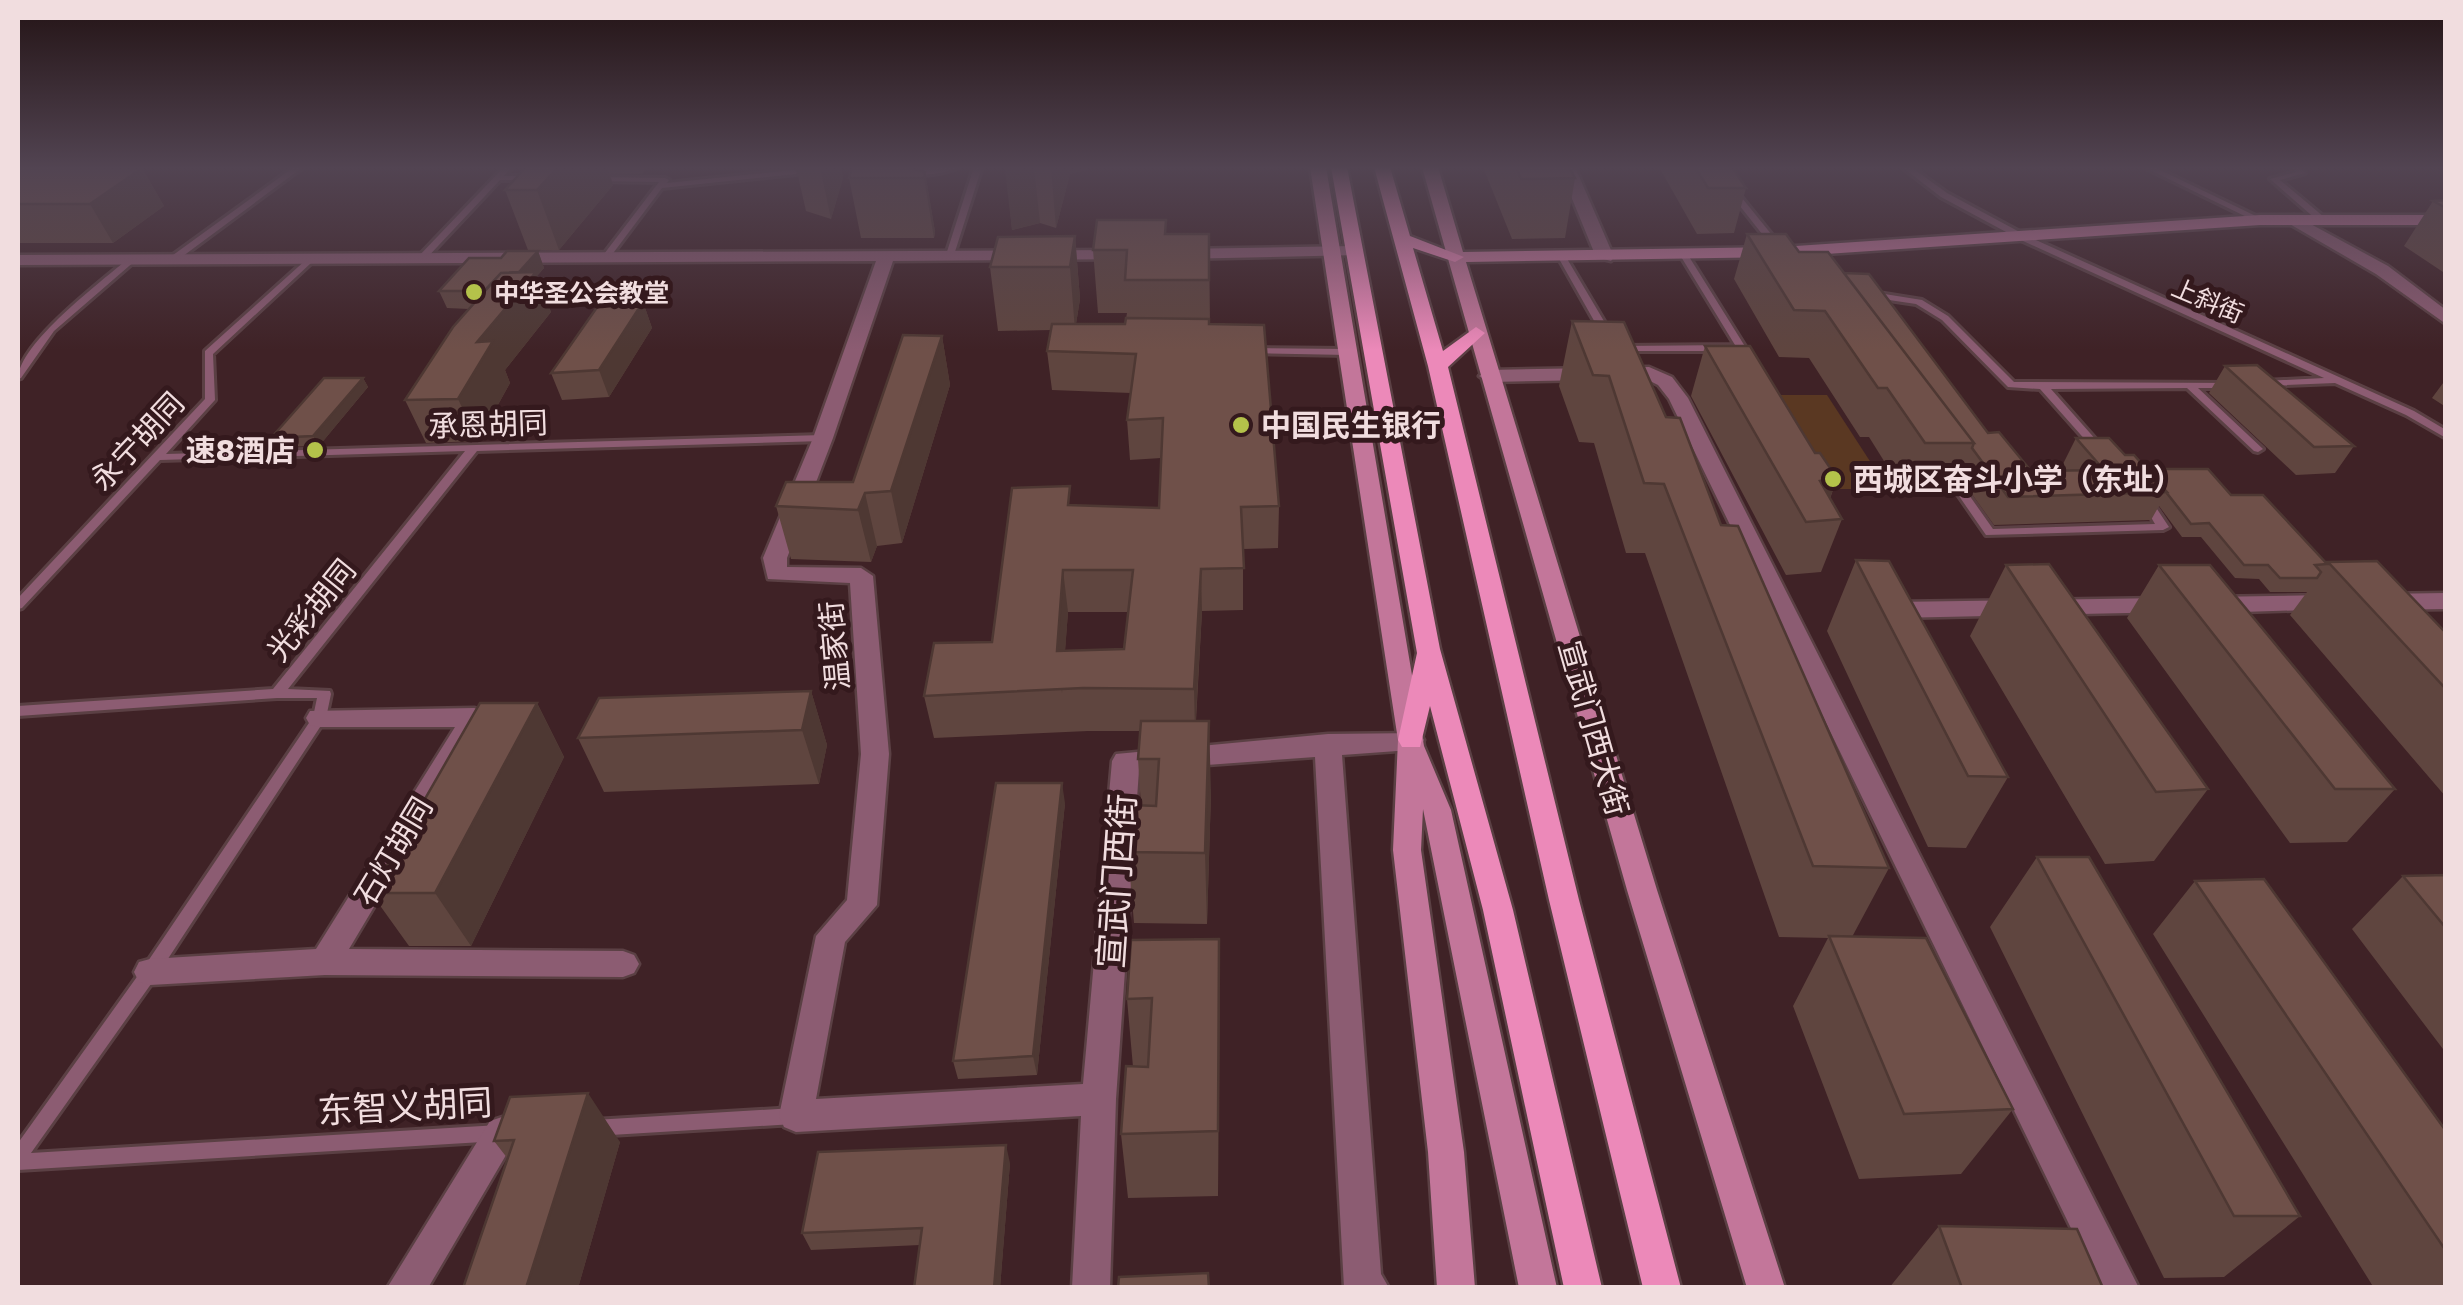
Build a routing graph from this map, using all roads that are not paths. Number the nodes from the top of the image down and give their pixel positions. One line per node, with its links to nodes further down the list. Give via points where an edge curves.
1 (215, 228): 29 (lane)
2 (451, 228): 30 (lane)
3 (628, 228): 23 (lane)
4 (959, 228): 25 (lane)
5 (1335, 228): 16 (street)
6 (1341, 228): 16 (main road)
7 (1397, 228): 14 (main road)
8 (1447, 228): 20 (street, 宣武门西大街)
9 (1593, 228): 22 (street)
10 (1763, 228): 26 (lane)
11 (2005, 228): 15 (lane, 上斜街)
12 (2156, 228): 15 (street)
13 (2308, 228): 33 (street, via 2382,270)
14 (1400, 238): 20 (main road); 37 (main road)
15 (2024, 238): 26 (street); 40 (lane, 上斜街)
16 (1342, 251): 17 (street); 36 (street); 54 (main road)
17 (1168, 254)
18 (1148, 255): 25 (street)
19 (1684, 255): 21 (lane, via 1741,348 1616,349); 22 (street); 26 (street)
20 (1455, 257): 21 (street); 34 (street, 宣武门西大街)
21 (1562, 257): 22 (street)
22 (1605, 257)
23 (605, 258): 24 (street); 30 (street)
24 (886, 258): 25 (street); 44 (street, 温家街)
25 (949, 258)
26 (1787, 258)
27 (18, 260): 28 (street)
28 (132, 260): 29 (street); 38 (lane, via 51,329)
29 (172, 260): 31 (street)
30 (420, 260): 31 (street)
31 (308, 261): 47 (lane, 永宁胡同, via 208,353 210,400)
32 (1867, 294): 41 (lane, via 1920,302 2012,385)
33 (2446, 319)
34 (1476, 333): 37 (main road); 39 (street, 宣武门西大街)
35 (1248, 351): 36 (lane)
36 (1347, 352): 58 (street)
37 (1438, 366): 74 (main road)
38 (18, 376)
39 (1489, 376): 75 (street, 宣武门西大街); 76 (street, via 1649,373 1678,398)
40 (2339, 380): 42 (lane); 43 (lane, 上斜街)
41 (2043, 386): 42 (lane); 49 (lane)
42 (2192, 388): 45 (lane)
43 (2446, 435)
44 (823, 438): 46 (lane, 承恩胡同); 64 (street, 温家街, via 775,558 776,574 860,576 875,754 862,905 831,936)
45 (2258, 449)
46 (472, 450): 47 (lane, 承恩胡同); 55 (lane, 光彩胡同)
47 (155, 456): 52 (lane, 永宁胡同)
48 (1935, 456): 50 (lane, via 1990,533 2163,527)
49 (2107, 457)
50 (2132, 486)
51 (2446, 601): 53 (street)
52 (18, 606)
53 (1894, 610)
54 (1428, 648): 58 (main road); 73 (main road, via 1498,910)
55 (277, 692): 56 (lane, 光彩胡同); 57 (lane, via 325,694)
56 (18, 711)
57 (319, 718): 60 (street, 石灯胡同, via 474,718); 62 (lane)
58 (1411, 740): 59 (street, 宣武门西街); 71 (street, via 1407,850 1446,1152); 72 (street, via 1437,810)
59 (1328, 744): 63 (street, 宣武门西街, via 1126,761); 70 (street, via 1363,1286)
60 (325, 962): 61 (street); 62 (street)
61 (623, 964)
62 (150, 972): 67 (lane)
63 (1099, 1099): 64 (street); 69 (street, 宣武门西街)
64 (796, 1116): 65 (lane)
65 (581, 1128)
66 (512, 1132): 67 (lane, 东智义胡同); 68 (street)
67 (18, 1160)
68 (406, 1288)
69 (1091, 1288)
70 (1370, 1288)
71 (1456, 1288)
72 (1538, 1288)
73 (1583, 1288)
74 (1662, 1288)
75 (1766, 1288)
76 (2120, 1288)

